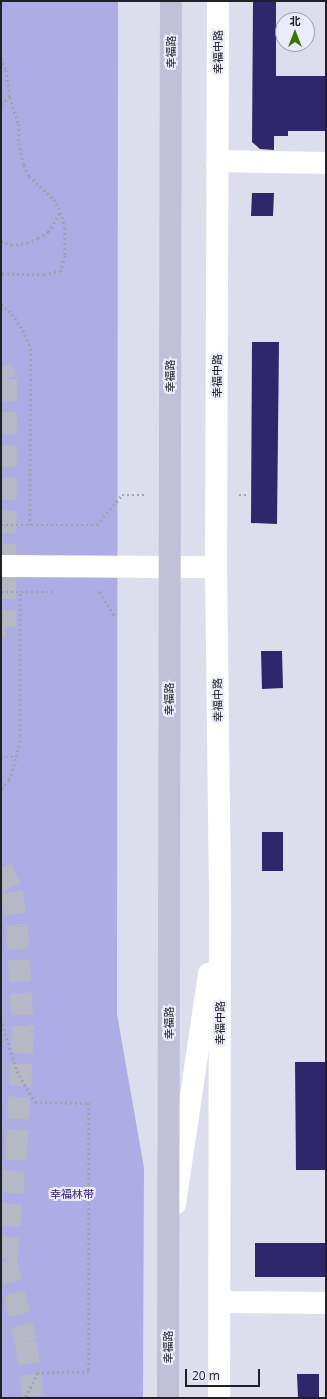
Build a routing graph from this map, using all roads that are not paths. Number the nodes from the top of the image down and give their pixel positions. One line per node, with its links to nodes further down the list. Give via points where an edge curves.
1 (171, 1): 6 (main road, 幸福路)
2 (218, 1): 3 (main road, 幸福中路)
3 (217, 161): 4 (main road); 7 (main road, 幸福中路)
4 (326, 163)
5 (1, 566): 6 (main road)
6 (170, 567): 7 (main road); 9 (main road, 幸福路)
7 (216, 567): 8 (main road, 幸福中路)
8 (220, 898): 9 (main road); 10 (main road, 幸福中路)
9 (168, 1248): 12 (main road, 幸福路)
10 (220, 1302): 11 (main road); 13 (main road, 幸福中路)
11 (326, 1303)
12 (168, 1398)
13 (219, 1398)

